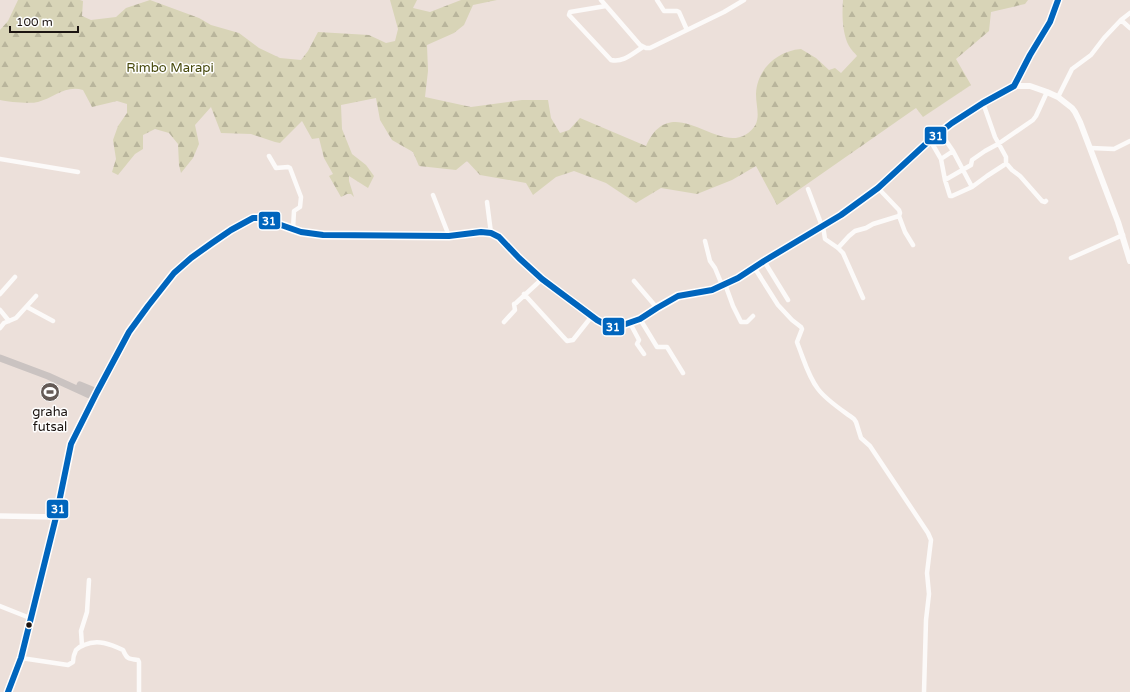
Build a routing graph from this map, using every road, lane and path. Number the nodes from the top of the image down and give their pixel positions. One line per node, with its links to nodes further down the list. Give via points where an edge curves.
1 (601, 0): 5 (street)
2 (658, 0): 9 (street, via 664,11 679,12)
3 (744, 0): 9 (street)
4 (1058, 0): 11 (main road, via 1050,22)
5 (606, 6): 10 (street); 10 (street, via 570,12 569,15 611,60 622,60)
6 (1130, 13): 7 (street)
7 (1121, 20): 8 (street); 15 (street, via 1090,55 1074,66)
8 (1130, 28)
9 (687, 30): 10 (street, via 650,48)
10 (643, 47)
11 (1020, 75): 12 (main road); 13 (main road)
12 (1014, 86): 13 (main road); 16 (main road)
13 (1030, 86): 14 (main road)
14 (1047, 92): 15 (main road); 20 (street, via 1033,120)
15 (1058, 97): 21 (main road, via 1076,112)
16 (983, 103): 17 (main road); 20 (street)
17 (940, 132): 18 (main road); 22 (street)
18 (930, 140): 25 (street); 31 (main road)
19 (1130, 141): 21 (street, via 1114,149)
20 (998, 144): 26 (street, via 1006,157); 27 (street, via 972,160 971,165)
21 (1090, 148): 40 (main road)
22 (953, 151): 25 (street); 27 (street)
23 (269, 156): 38 (street, via 276,168 290,168 301,197 300,207 294,211)
24 (0, 159): 28 (street)
25 (940, 159): 29 (street)
26 (1006, 163): 30 (street); 34 (street, via 1042,201)
27 (962, 170): 29 (street); 30 (street)
28 (78, 172)
29 (945, 180): 30 (street, via 950,196)
30 (972, 187)
31 (878, 188): 36 (street, via 898,208); 37 (main road)
32 (808, 189): 37 (street)
33 (433, 195): 41 (street)
34 (1046, 200)
35 (487, 202): 39 (street)
36 (899, 216): 43 (street); 44 (street, via 855,231)
37 (822, 226): 44 (street, via 825,239); 46 (main road)
38 (293, 229): 41 (main road, via 323,235); 73 (main road, via 261,218 253,218 231,230 185,263 174,273 133,326)
39 (491, 233): 41 (main road); 50 (main road, via 499,237)
40 (1123, 235): 45 (street); 47 (main road)
41 (448, 236)
42 (704, 241): 52 (street, via 710,261)
43 (913, 245)
44 (838, 248): 56 (street, via 843,253)
45 (1071, 258)
46 (764, 261): 48 (main road); 57 (street)
47 (1130, 261)
48 (754, 267): 52 (main road); 83 (street, via 778,305 801,327 798,346 818,390 856,422 861,438 870,446 931,540 927,573 929,594)
49 (16, 277): 53 (street)
50 (542, 278): 54 (street); 62 (main road)
51 (634, 281): 59 (street)
52 (724, 284): 59 (main road, via 712,290 678,296); 61 (street, via 741,322 747,322)
53 (0, 294)
54 (524, 294): 62 (street, via 567,341 573,340); 66 (street, via 514,304 515,310)
55 (36, 296): 58 (street)
56 (863, 298)
57 (788, 300)
58 (27, 307): 64 (street); 65 (street)
59 (657, 308): 63 (main road)
60 (0, 310): 64 (street)
61 (754, 316)
62 (594, 318): 67 (main road, via 606,326)
63 (640, 319): 67 (main road); 72 (street, via 658,347 667,347)
64 (10, 321): 68 (street)
65 (53, 321)
66 (504, 322)
67 (630, 324): 70 (street, via 639,340 637,344)
68 (0, 328)
69 (0, 353): 73 (highway)
70 (644, 354)
71 (0, 358): 73 (highway)
72 (683, 373)
73 (95, 394): 75 (highway, via 71,444)
74 (0, 516): 75 (street)
75 (56, 517): 78 (highway)
76 (89, 580): 79 (street, via 87,612 81,631)
77 (0, 606): 78 (street)
78 (30, 618): 80 (highway)
79 (82, 646): 80 (street, via 75,651 70,664); 82 (street, via 91,642 109,644 123,650 126,658 138,660)
80 (21, 658): 81 (highway)
81 (8, 692)
82 (139, 692)
83 (924, 692)

